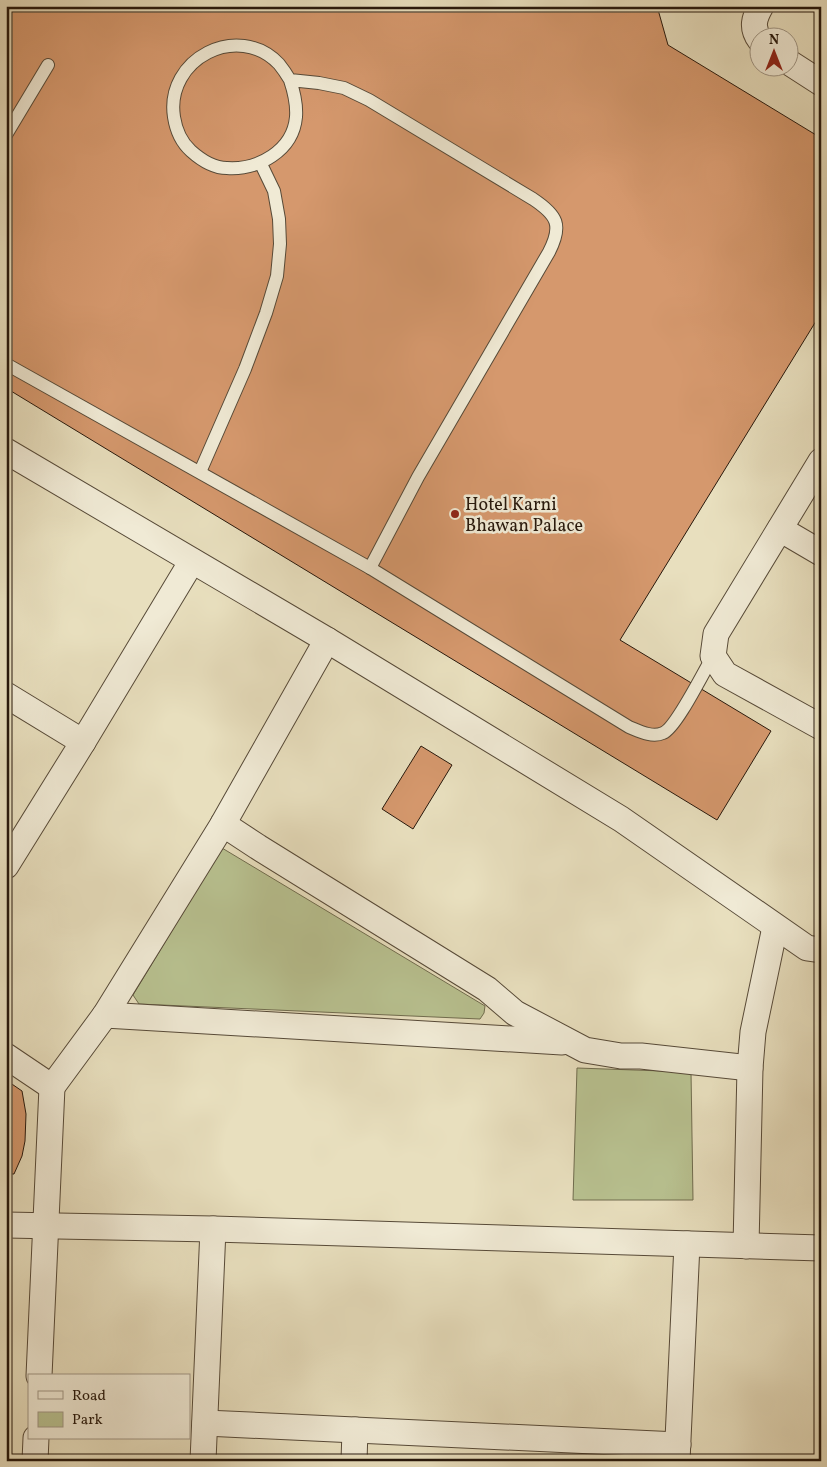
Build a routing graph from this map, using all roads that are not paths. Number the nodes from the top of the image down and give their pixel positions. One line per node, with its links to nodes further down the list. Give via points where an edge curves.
1 (761, 6): 2 (street, via 754,17)
2 (754, 28)
3 (48, 65): 7 (lane)
4 (800, 70): 6 (street)
5 (290, 80): 8 (lane, via 296,99 296,119 289,137 277,153); 8 (lane, via 278,64 262,52 243,46 224,47 198,58 176,86 172,106 175,127 185,146 201,160 220,168 241,169); 16 (lane, via 344,88 369,100 540,204 554,217 557,229 550,252 418,477)
6 (821, 84)
7 (6, 135)
8 (260, 164): 12 (lane, via 274,191 279,219 278,276 245,369)
9 (6, 364): 12 (lane)
10 (6, 451): 15 (street)
11 (821, 461): 13 (street)
12 (200, 472): 16 (lane)
13 (780, 529): 14 (street); 18 (street, via 716,634)
14 (821, 553)
15 (192, 561): 17 (street); 21 (street)
16 (370, 568): 18 (lane, via 629,727 650,734 663,733 674,724)
17 (328, 640): 22 (street); 24 (street, via 622,819)
18 (713, 656): 20 (street, via 724,674)
19 (6, 695): 21 (street)
20 (821, 727)
21 (84, 742): 23 (street)
22 (223, 824): 26 (street); 27 (street, via 487,989 515,1013)
23 (10, 853)
24 (775, 927): 25 (street, via 807,948); 29 (street, via 753,1032)
25 (821, 950)
26 (105, 1015): 27 (street); 30 (street)
27 (572, 1043): 29 (street, via 585,1050 622,1056)
28 (6, 1056): 30 (street)
29 (750, 1068): 35 (street)
30 (52, 1087): 32 (street)
31 (6, 1225): 32 (street)
32 (46, 1226): 33 (street); 37 (street)
33 (213, 1229): 34 (street); 38 (street)
34 (687, 1244): 35 (street); 41 (street)
35 (746, 1246): 36 (street)
36 (821, 1248)
37 (39, 1374)
38 (205, 1423): 39 (street); 43 (street)
39 (355, 1430): 41 (street); 44 (street)
40 (36, 1440): 42 (street)
41 (677, 1453)
42 (35, 1461)
43 (203, 1461)
44 (354, 1461)

